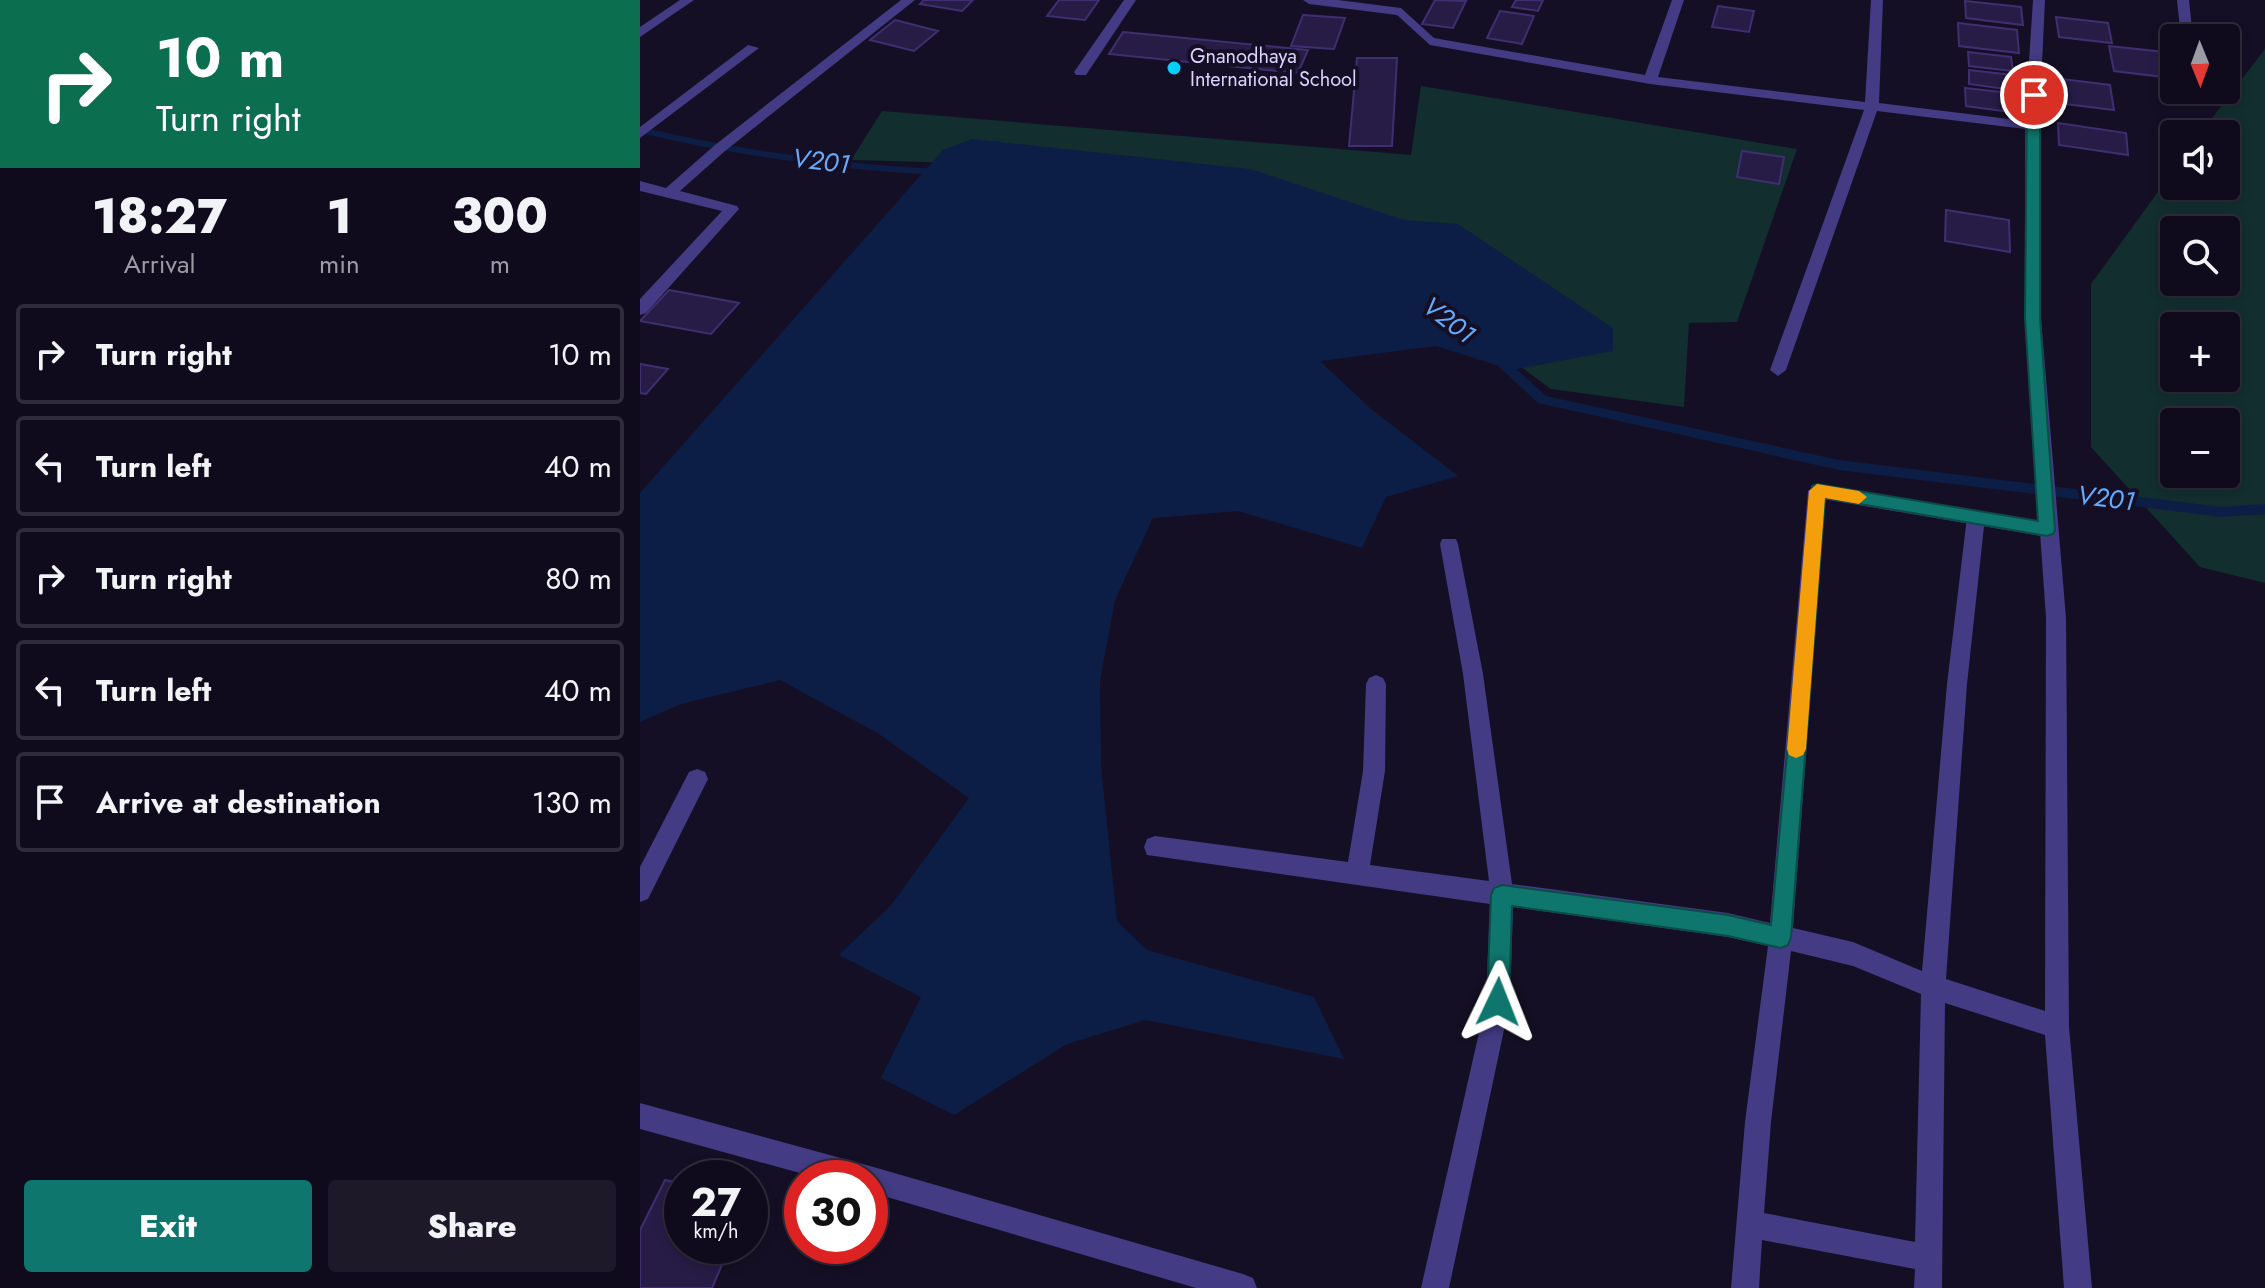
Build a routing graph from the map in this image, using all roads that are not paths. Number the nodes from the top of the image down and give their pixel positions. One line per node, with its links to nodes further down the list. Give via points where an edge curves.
1 (688, 0): 10 (street)
2 (909, 0): 18 (street)
3 (1130, 0): 12 (street)
4 (1309, 0): 13 (street, via 1401,12 1430,41)
5 (1675, 0): 13 (street)
6 (1877, 0): 14 (street)
7 (2039, 0): 15 (street)
8 (2183, 0): 9 (street)
9 (2186, 24)
10 (640, 33)
11 (753, 48): 16 (street)
12 (1081, 72)
13 (1650, 80): 14 (street)
14 (1872, 106): 15 (street); 20 (street)
15 (2032, 126): 22 (street, via 2033,318)
16 (640, 134)
17 (640, 186): 18 (street)
18 (670, 192): 19 (street, via 732,209)
19 (640, 309)
20 (1778, 370)
21 (1976, 517): 22 (street); 30 (street, via 1817,491); 31 (street)
22 (2047, 530): 32 (street, via 2056,618)
23 (1449, 544): 29 (street, via 1473,674)
24 (1376, 684): 27 (street, via 1374,771)
25 (697, 779): 28 (street)
26 (1155, 847): 27 (street)
27 (1357, 875): 29 (street)
28 (640, 891)
29 (1502, 895): 30 (street); 39 (street, via 1498,1002)
30 (1781, 937): 31 (street, via 1853,954); 36 (street)
31 (1933, 987): 32 (street); 37 (street)
32 (2057, 1027): 42 (street)
33 (640, 1116): 34 (street)
34 (799, 1160)
35 (888, 1185): 38 (street)
36 (1749, 1224): 37 (street); 40 (street)
37 (1929, 1258): 41 (street)
38 (1243, 1288)
39 (1435, 1288)
40 (1745, 1288)
41 (1928, 1288)
42 (2078, 1288)

